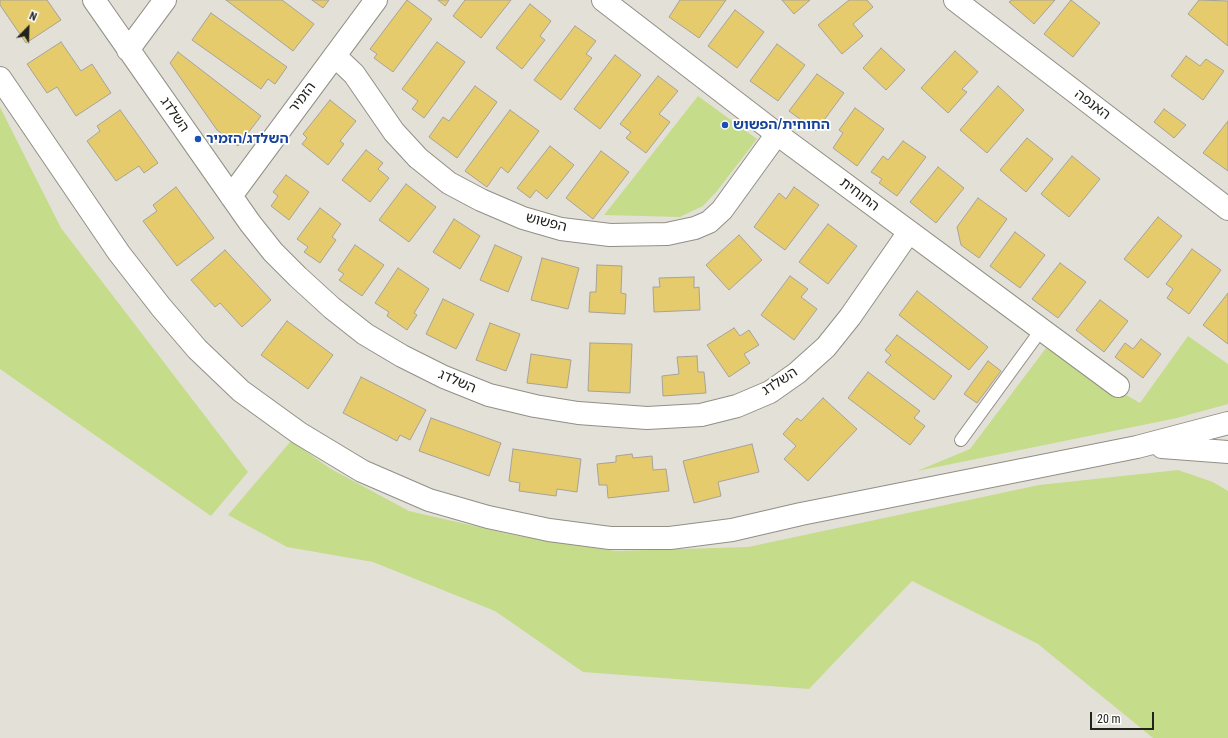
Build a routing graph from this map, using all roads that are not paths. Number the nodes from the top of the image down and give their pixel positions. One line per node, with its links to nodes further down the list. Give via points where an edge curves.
1 (94, 0): 6 (street, השלדג)
2 (165, 0): 6 (street)
3 (376, 0): 7 (street, הזמיר)
4 (603, 0): 9 (street, החוחית)
5 (955, 0): 11 (street, האנפה)
6 (128, 50): 10 (street, השלדג)
7 (335, 56): 9 (street, הפשוש, via 354,74 394,132 418,158 449,182 522,218 561,228 610,235 667,234 709,222 722,210); 10 (street, הזמיר)
8 (0, 78): 17 (street, via 119,252 197,349 241,390 299,433 362,471 429,500 488,517 550,530 610,538 670,538 732,530)
9 (777, 134): 12 (street, החוחית)
10 (231, 196): 12 (street, השלדג, via 274,252 298,277 359,330 402,356 489,395 535,406 620,417 701,415 737,406 770,392 797,373 826,347)
11 (1228, 209)
12 (909, 232): 13 (street, החוחית)
13 (1041, 330): 14 (street, החוחית); 16 (lane)
14 (1118, 386)
15 (1228, 423): 17 (street)
16 (961, 440)
17 (1137, 447): 18 (street, via 1181,447)
18 (1228, 452)

